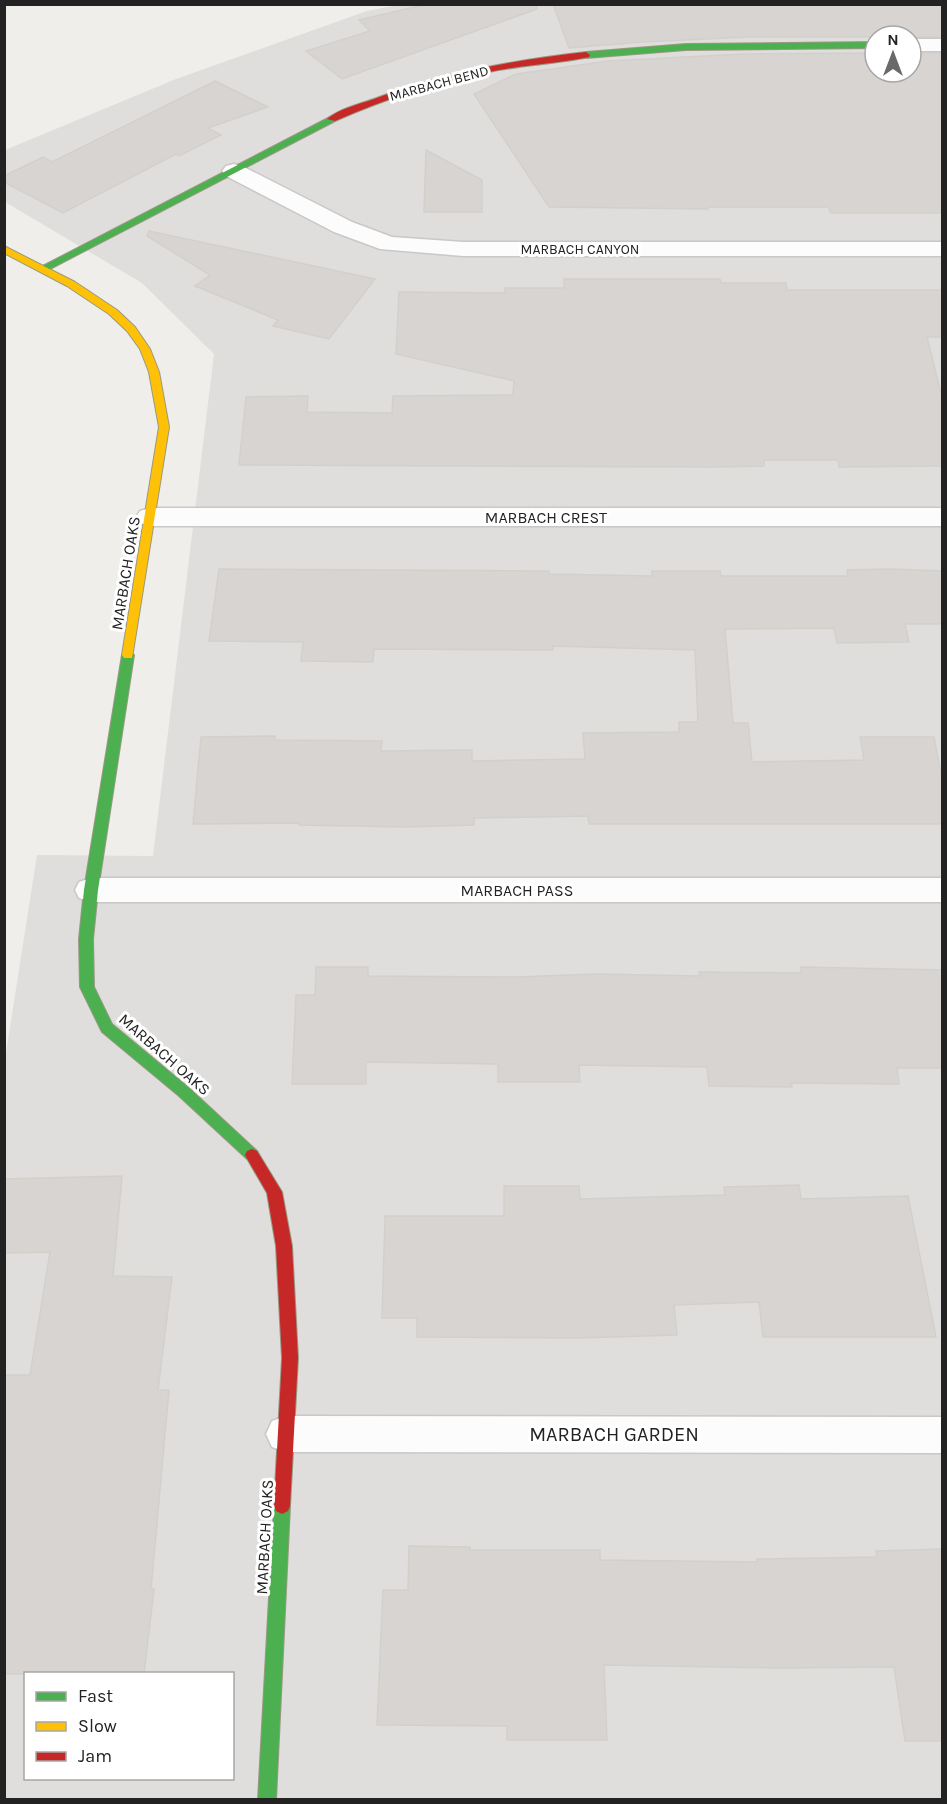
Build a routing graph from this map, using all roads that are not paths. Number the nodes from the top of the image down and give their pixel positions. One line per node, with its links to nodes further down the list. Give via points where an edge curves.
1 (863, 45): 4 (street, MARBACH BEND, via 698,45 532,61 378,100 325,122)
2 (923, 45): 3 (street)
3 (942, 45)
4 (234, 171): 6 (street, MARBACH CANYON, via 343,228 389,244 463,249); 7 (street, MARBACH BEND)
5 (4, 249): 7 (street, MARBACH OAKS)
6 (942, 249)
7 (42, 269): 8 (street, MARBACH OAKS, via 122,319 142,344 154,371 164,427)
8 (150, 517): 9 (street, MARBACH CREST); 10 (street, MARBACH OAKS)
9 (942, 517)
10 (91, 890): 11 (street, MARBACH PASS); 12 (street, MARBACH OAKS, via 87,987 107,1028 250,1152 274,1192 284,1246 290,1358)
11 (942, 890)
12 (286, 1434): 13 (street, MARBACH GARDEN); 14 (street, MARBACH OAKS)
13 (942, 1435)
14 (267, 1800)

